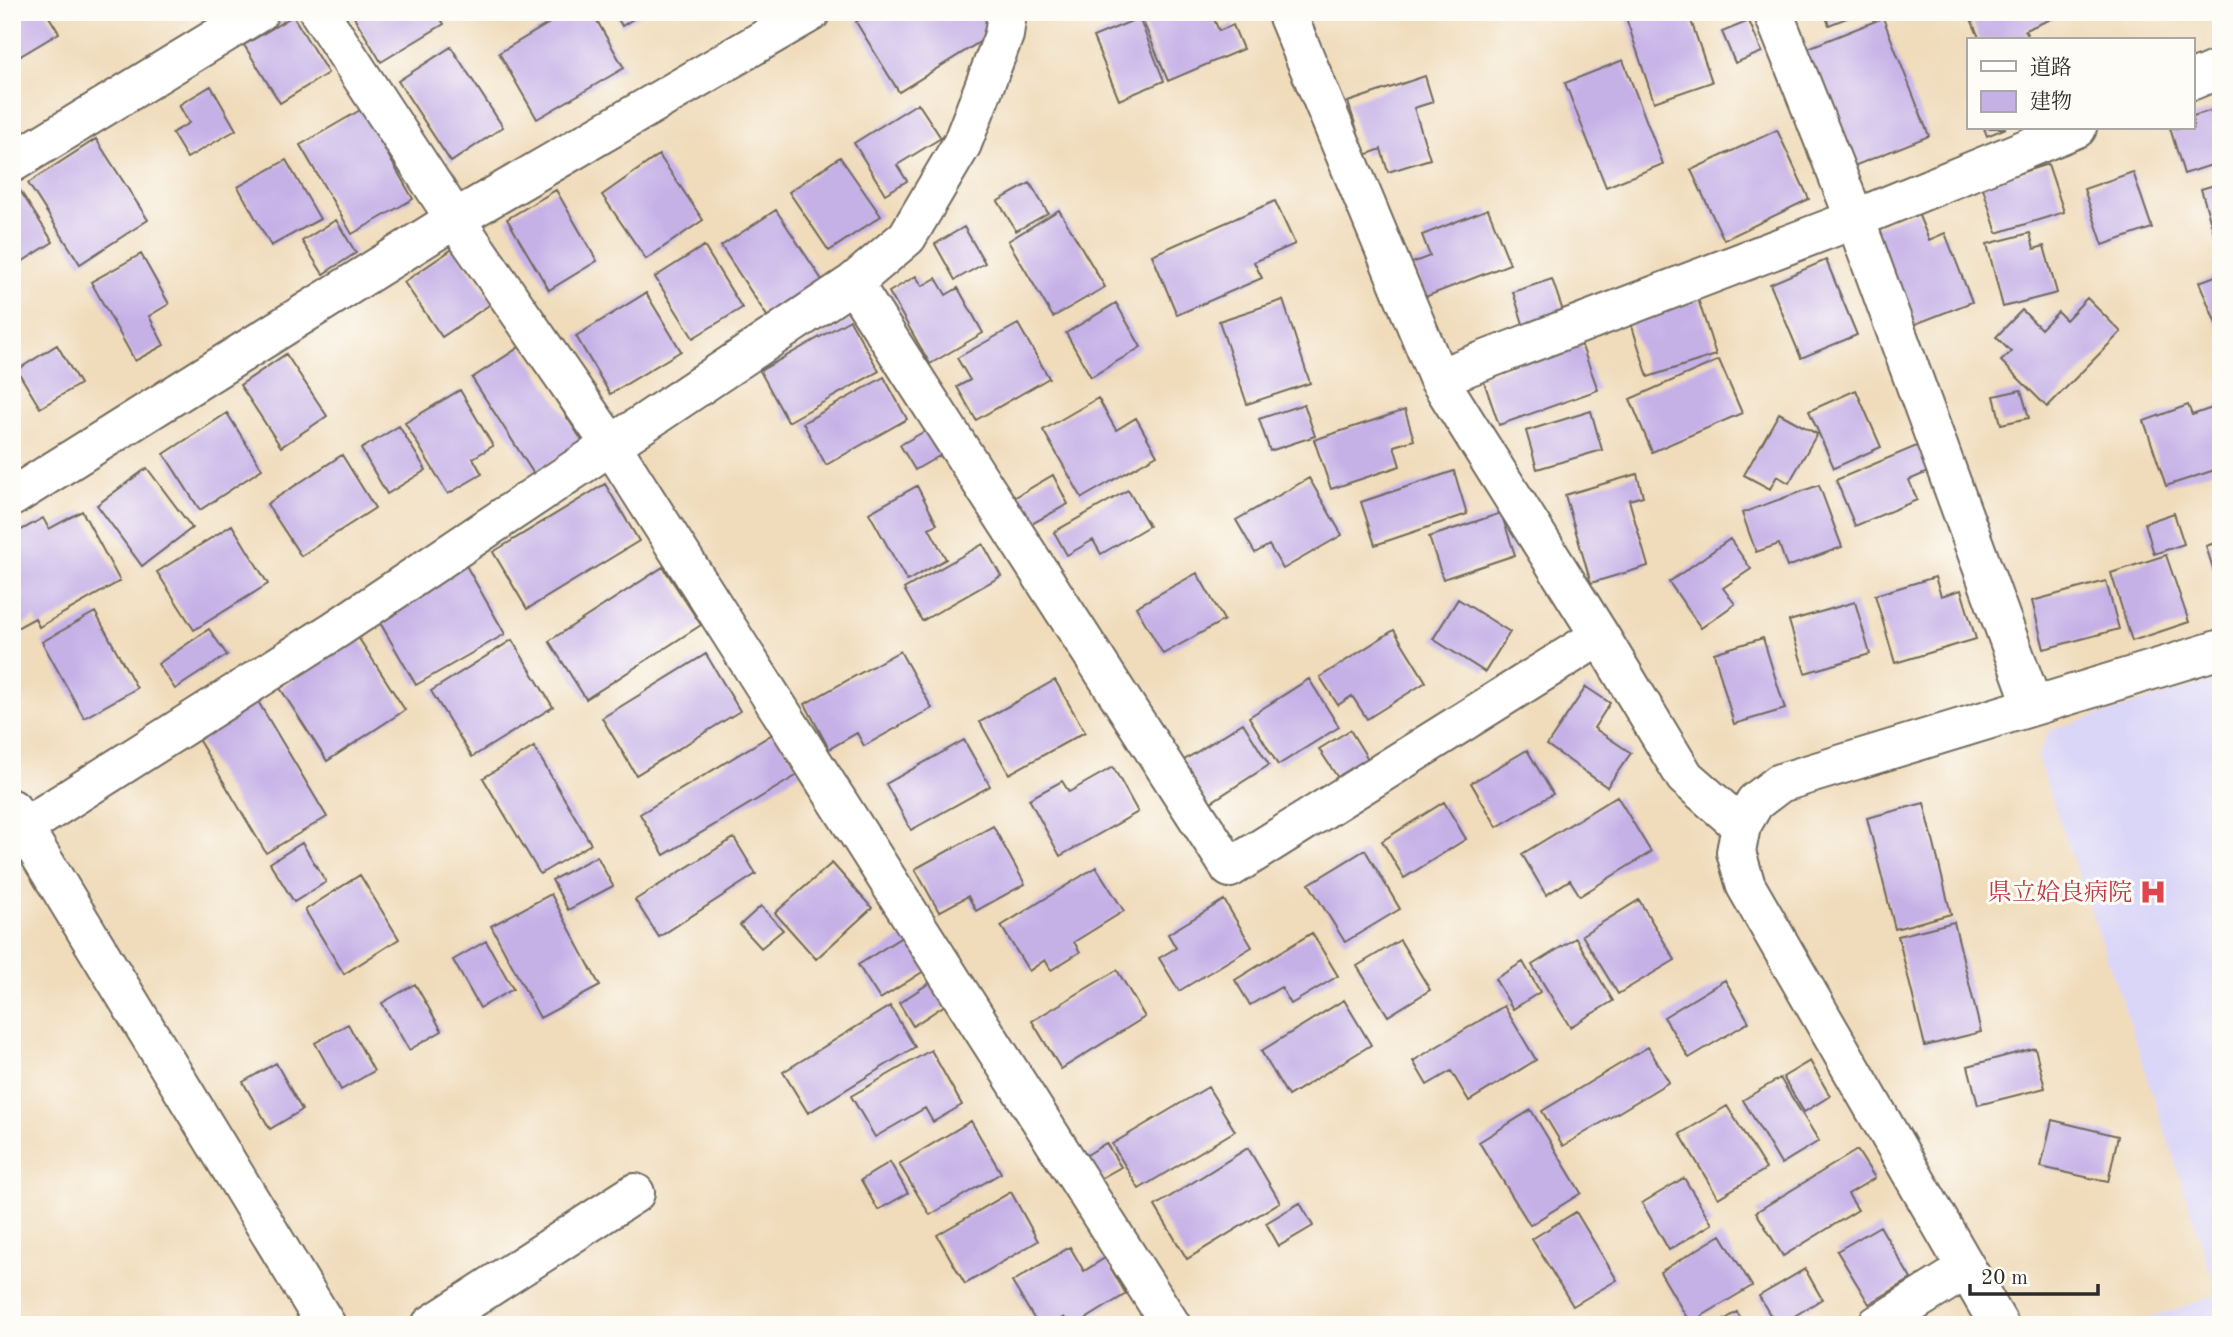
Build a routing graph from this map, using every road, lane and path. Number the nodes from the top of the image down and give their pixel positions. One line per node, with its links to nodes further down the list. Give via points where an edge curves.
1 (259, 12): 10 (street)
2 (319, 12): 11 (street)
3 (811, 12): 11 (street)
4 (1007, 12): 13 (street, via 1004,35 962,144 907,237)
5 (1286, 12): 14 (street)
6 (1773, 12): 12 (street)
7 (2221, 68): 8 (street)
8 (2194, 80)
9 (2072, 130): 12 (street)
10 (12, 163)
11 (454, 219): 15 (street); 16 (street)
12 (1855, 219): 14 (street); 19 (street)
13 (853, 283): 15 (street); 17 (street, via 1230,868)
14 (1438, 378): 17 (street)
15 (611, 445): 20 (street, via 335,630); 26 (street)
16 (12, 497)
17 (1600, 636): 21 (street, via 1685,777)
18 (2221, 649): 19 (street)
19 (2033, 706): 21 (street, via 1780,783 1755,802)
20 (16, 824): 24 (street)
21 (1741, 826): 23 (street, via 1737,852 1746,886)
22 (635, 1194): 25 (street)
23 (1967, 1269): 27 (street); 28 (street)
24 (326, 1325)
25 (431, 1325)
26 (1171, 1325)
27 (1877, 1325)
28 (1999, 1325)

